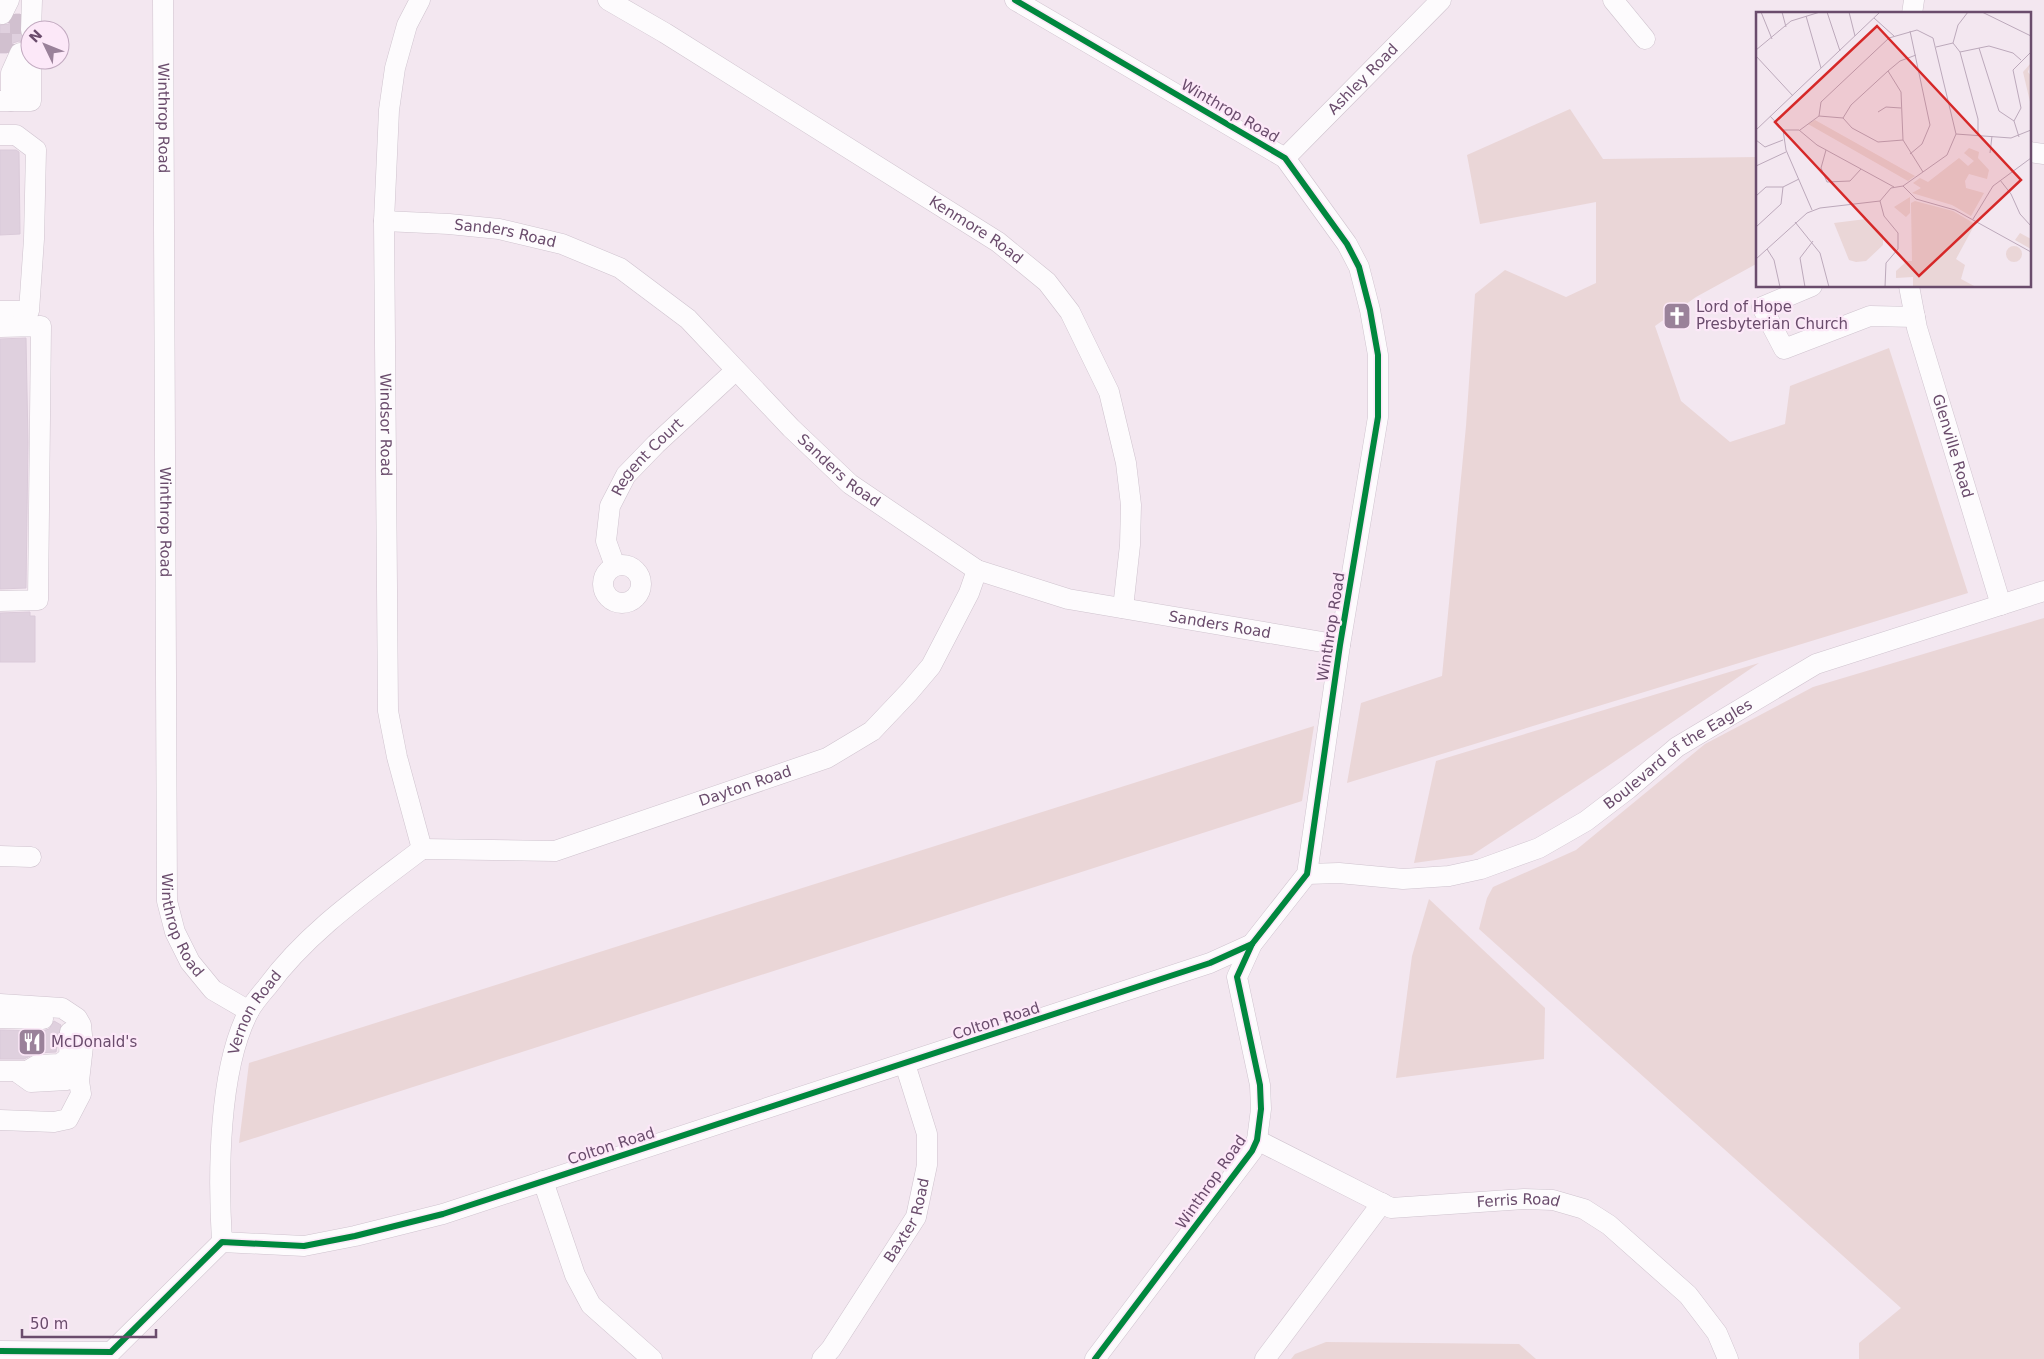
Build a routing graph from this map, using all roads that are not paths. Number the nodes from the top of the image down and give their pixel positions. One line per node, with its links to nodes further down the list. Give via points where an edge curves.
1 (162, 0): 32 (street, Winthrop Road, via 167,901 174,932 190,962 213,990)
2 (420, 0): 12 (street, Windsor Road, via 407,25 395,68 389,110)
3 (608, 0): 24 (street, Kenmore Road, via 998,242 1047,282 1070,312 1109,392 1126,464 1131,505)
4 (1015, 0): 11 (street, Winthrop Road)
5 (1613, 0): 7 (street)
6 (1434, 2): 11 (street, Ashley Road)
7 (1645, 39)
8 (16, 55): 9 (street); 9 (street, via 31,101)
9 (5, 101)
10 (0, 135): 15 (street, via 16,135 36,150 29,311)
11 (1285, 158): 25 (street, Winthrop Road, via 1347,244 1359,268 1378,355 1378,417)
12 (384, 222): 18 (street, Sanders Road, via 499,229 562,244 620,268 688,319); 26 (street, Windsor Road, via 388,711)
13 (1807, 288): 16 (street, via 1762,307 1784,349 1870,316)
14 (1909, 288): 16 (street, Glenville Road)
15 (0, 311)
16 (1915, 318): 23 (street, Glenville Road)
17 (0, 327): 22 (street, via 41,326 38,600)
18 (735, 371): 19 (street, Regent Court, via 626,476 610,506 606,541); 20 (street, Sanders Road, via 850,484)
19 (615, 566)
20 (977, 570): 24 (street, Sanders Road, via 1068,599); 26 (street, Dayton Road, via 969,593 931,666 872,731 827,758 555,852)
21 (2044, 591): 23 (street, Boulevard of the Eagles)
22 (0, 601)
23 (2000, 605): 29 (street, Boulevard of the Eagles, via 1816,664 1677,746 1586,821 1539,848 1481,869 1449,876 1403,879 1339,873)
24 (1123, 608): 25 (street, Sanders Road)
25 (1340, 645): 29 (street, Winthrop Road)
26 (422, 849): 32 (street, Vernon Road, via 308,938)
27 (0, 856): 28 (street)
28 (32, 858)
29 (1307, 874): 30 (street, Winthrop Road)
30 (1252, 944): 34 (street, Colton Road, via 1210,963); 38 (street, Winthrop Road, via 1237,976 1260,1085)
31 (0, 1004): 36 (street, via 62,1008 77,1018 83,1046)
32 (249, 1011): 41 (street, Vernon Road, via 226,1081)
33 (0, 1018): 35 (street, via 58,1019 64,1021 70,1030 67,1080 31,1082)
34 (905, 1064): 39 (street, Colton Road); 45 (street, Baxter Road, via 927,1134 927,1165 916,1218)
35 (9, 1072): 36 (street, via 25,1085 40,1091)
36 (80, 1088): 37 (street, via 81,1094 68,1118 54,1122)
37 (0, 1120)
38 (1257, 1140): 40 (street, Ferris Road); 46 (street, Winthrop Road, via 1252,1152)
39 (543, 1181): 41 (street, Colton Road, via 443,1214 304,1246); 44 (street, via 574,1275 591,1305)
40 (1382, 1203): 47 (street); 48 (street, Ferris Road, via 1399,1208 1524,1199 1553,1200 1584,1209 1608,1225 1688,1295 1717,1333)
41 (222, 1242): 43 (street)
42 (0, 1351): 43 (street)
43 (116, 1355)
44 (652, 1359)
45 (822, 1359)
46 (1095, 1359)
47 (1265, 1359)
48 (1728, 1359)

